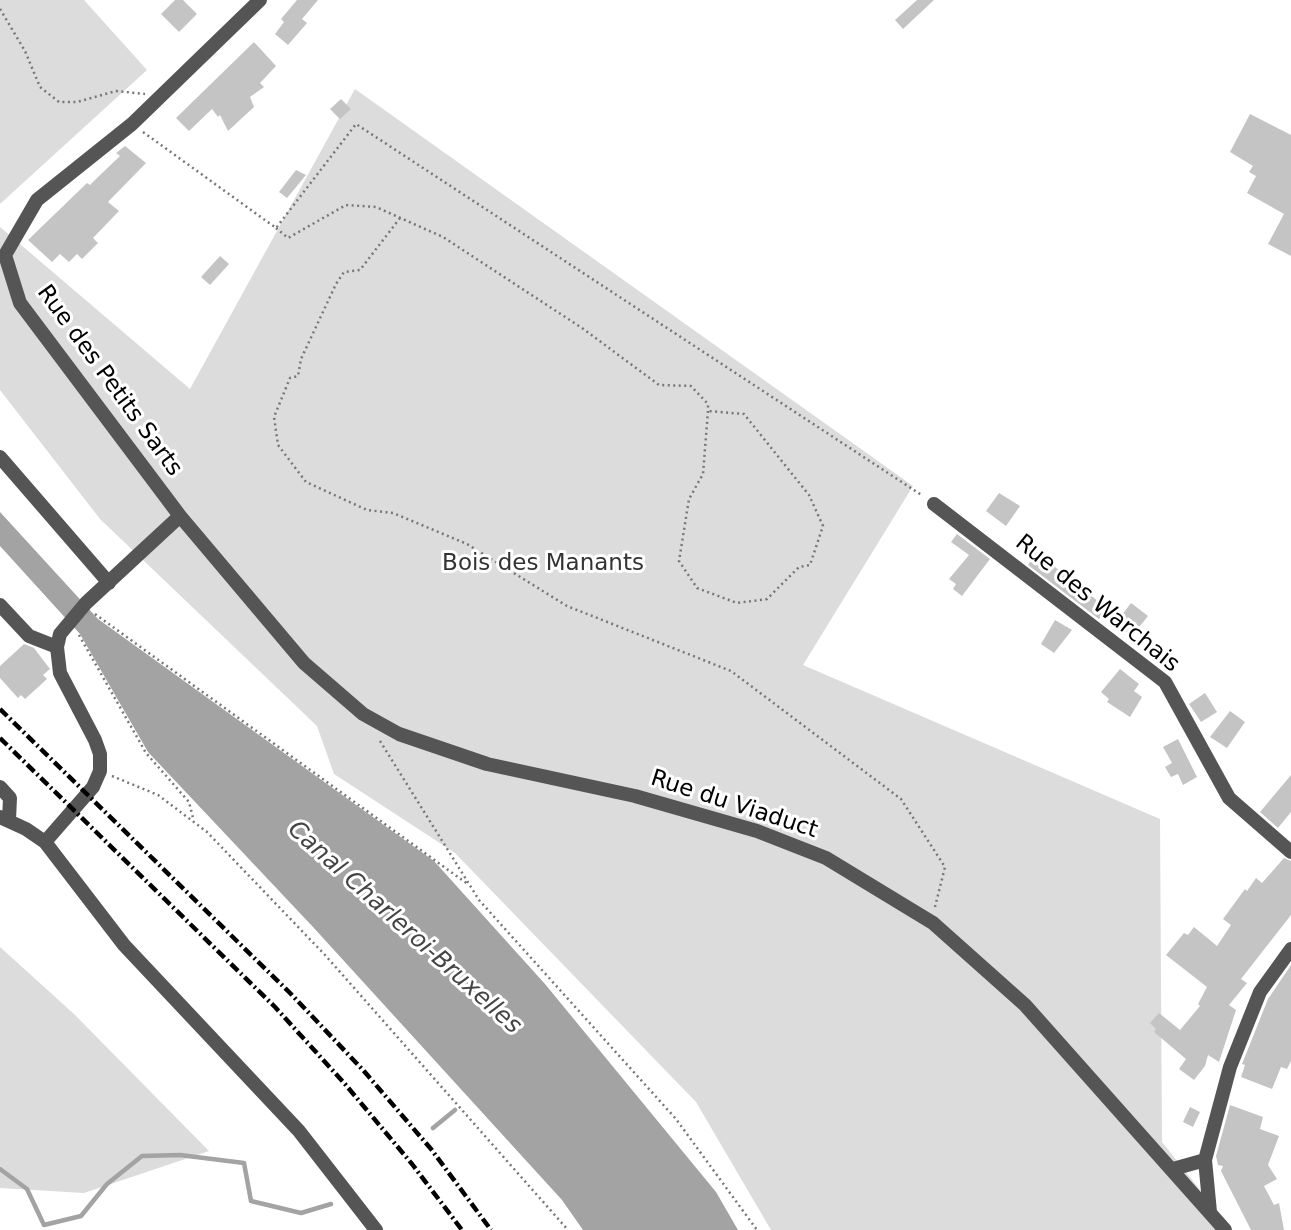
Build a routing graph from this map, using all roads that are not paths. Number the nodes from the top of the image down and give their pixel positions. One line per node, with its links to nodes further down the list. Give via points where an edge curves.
1 (260, 0): 4 (street, Rue des Petits Sarts, via 132,124 37,201 5,255 20,303)
2 (0, 457): 5 (street)
3 (934, 504): 11 (street, Rue des Warchais, via 1164,682 1229,798)
4 (180, 516): 5 (street); 14 (street, Rue du Viaduct, via 304,663 363,714 399,734 487,764 635,796 757,831 826,858 933,923 1025,1005)
5 (109, 583): 7 (street, via 67,622)
6 (0, 605): 7 (street, via 29,636)
7 (57, 647): 10 (street, via 60,673 95,740 100,771 93,787)
8 (0, 787): 9 (street, via 10,798)
9 (4, 819): 10 (street)
10 (45, 842): 16 (street, via 124,945 299,1130)
11 (1291, 852)
12 (1291, 949): 13 (street, via 1260,992 1230,1067)
13 (1205, 1160): 14 (street); 15 (street)
14 (1173, 1169): 15 (street, Rue du Viaduct)
15 (1210, 1212): 17 (street, Rue du Viaduct)
16 (376, 1230)
17 (1225, 1230)

